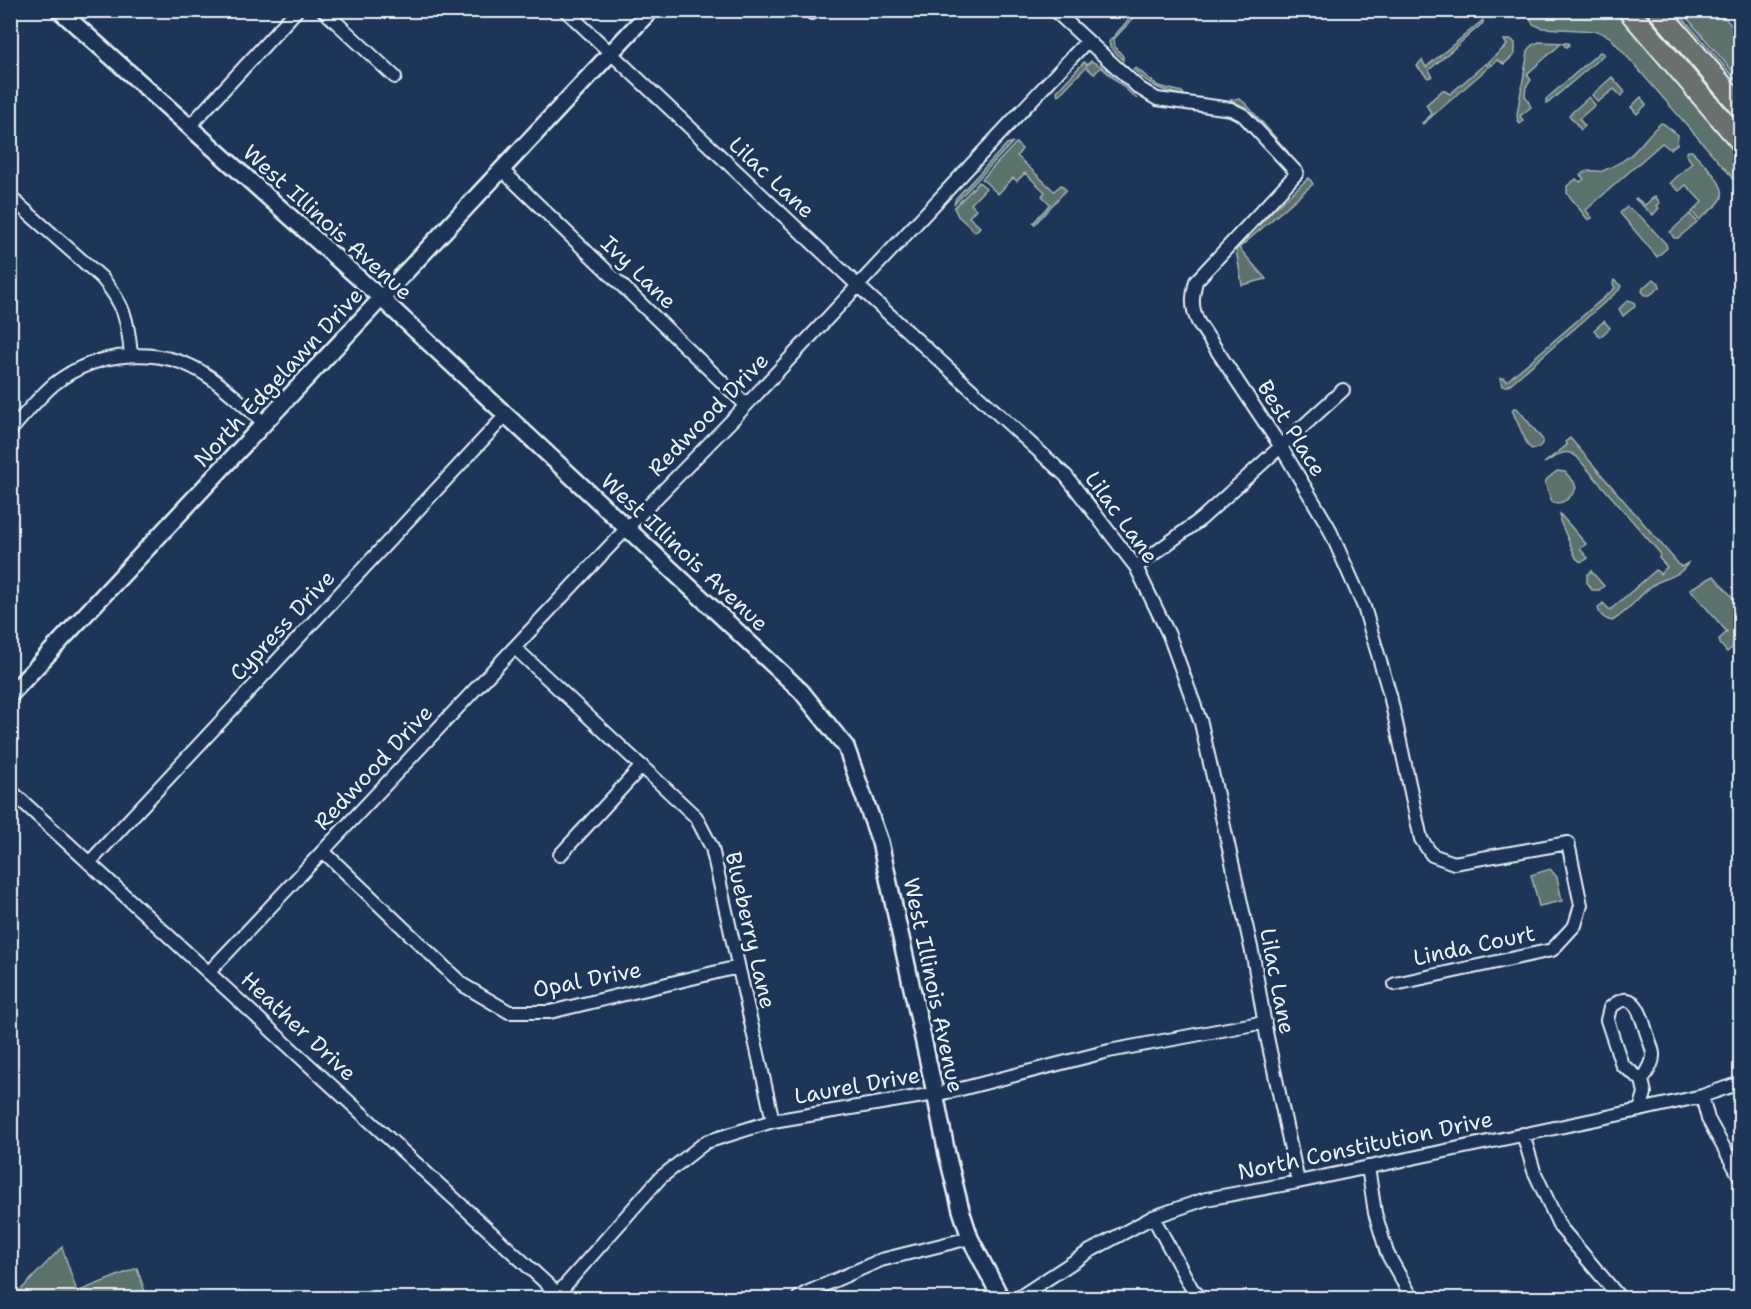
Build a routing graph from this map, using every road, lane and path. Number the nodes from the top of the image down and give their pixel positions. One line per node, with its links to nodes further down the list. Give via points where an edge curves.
1 (297, 10): 15 (street)
2 (323, 10): 12 (street)
3 (565, 10): 11 (street, Lilac Lane)
4 (651, 10): 11 (street, North Edgelawn Drive)
5 (1054, 10): 9 (street)
6 (1628, 10): 10 (main road)
7 (1658, 10): 13 (main road)
8 (65, 12): 15 (street, West Illinois Avenue)
9 (1087, 41): 19 (street, Redwood Drive); 27 (street, Best Place, via 1139,88 1157,99 1231,109 1244,115 1297,173 1196,281 1192,300 1198,322)
10 (1658, 45): 14 (main road, via 1687,63 1733,116); 16 (main road)
11 (610, 55): 17 (street, North Edgelawn Drive); 19 (street, Lilac Lane)
12 (395, 77)
13 (1740, 106)
14 (1740, 118)
15 (189, 127): 20 (street, West Illinois Avenue)
16 (1740, 141)
17 (502, 170): 20 (street, North Edgelawn Drive); 23 (street, Ivy Lane)
18 (10, 197): 21 (street, via 114,293 124,311)
19 (859, 286): 23 (street, Redwood Drive); 29 (street, Lilac Lane, via 1066,476)
20 (382, 300): 24 (street, West Illinois Avenue); 25 (street, North Edgelawn Drive)
21 (131, 356): 25 (street, via 150,355 207,375); 26 (street, via 101,360 69,374)
22 (1343, 390): 27 (street)
23 (746, 405): 28 (street, Redwood Drive)
24 (506, 415): 28 (street, West Illinois Avenue); 37 (street, Cypress Drive)
25 (264, 423): 31 (street, North Edgelawn Drive)
26 (10, 431)
27 (1281, 447): 29 (street, via 1201,519); 34 (street, Best Place, via 1328,526 1364,607 1390,695 1421,839 1432,855 1454,863)
28 (626, 529): 30 (street, Redwood Drive); 44 (street, West Illinois Avenue, via 801,691 846,747 880,842)
29 (1136, 567): 41 (street, Lilac Lane, via 1168,635 1201,723)
30 (515, 648): 32 (street, Blueberry Lane); 35 (street, Redwood Drive)
31 (10, 695)
32 (642, 766): 36 (street); 38 (street, Blueberry Lane, via 696,817 712,848)
33 (10, 790): 37 (street, Heather Drive)
34 (1568, 843): 40 (street, Linda Court, via 1581,905 1575,925 1552,950)
35 (323, 851): 38 (street, Opal Drive, via 463,986 509,1012 550,1012); 39 (street, Redwood Drive)
36 (560, 855)
37 (88, 863): 39 (street, Heather Drive)
38 (738, 968): 47 (street, Blueberry Lane)
39 (209, 972): 54 (street, Heather Drive)
40 (1395, 984)
41 (1265, 1022): 44 (street, Laurel Drive, via 1109,1051); 51 (street, Lilac Lane)
42 (1642, 1080): 42 (street, via 1653,1053 1636,1004 1625,999 1610,1008 1606,1020 1622,1065); 46 (street, via 1646,1093)
43 (1740, 1083): 45 (street, North Constitution Drive)
44 (935, 1093): 47 (street, Laurel Drive); 53 (street, West Illinois Avenue)
45 (1702, 1096): 46 (street, North Constitution Drive); 50 (street, via 1708,1119)
46 (1640, 1110): 48 (street, North Constitution Drive)
47 (773, 1121): 54 (street, Laurel Drive, via 706,1142 660,1178)
48 (1523, 1134): 49 (street, North Constitution Drive); 60 (street, via 1533,1171 1560,1227)
49 (1368, 1167): 51 (street, North Constitution Drive); 59 (street, via 1386,1253)
50 (1740, 1177)
51 (1298, 1182): 52 (street, North Constitution Drive, via 1206,1199)
52 (1153, 1217): 57 (street, North Constitution Drive, via 1090,1251); 58 (street)
53 (970, 1238): 55 (street, via 881,1260); 56 (street, West Illinois Avenue)
54 (556, 1296)
55 (805, 1297)
56 (1001, 1299)
57 (1018, 1299)
58 (1201, 1299)
59 (1412, 1299)
60 (1620, 1299)

